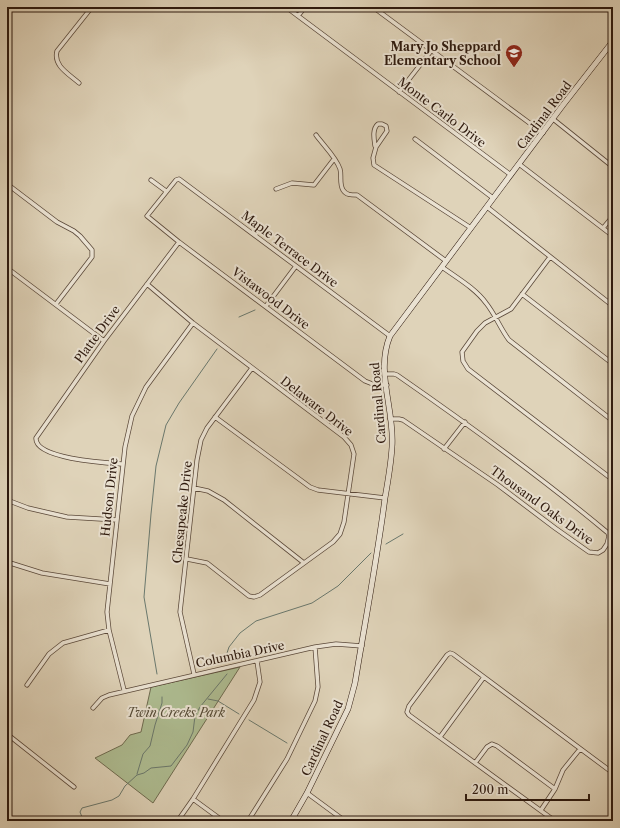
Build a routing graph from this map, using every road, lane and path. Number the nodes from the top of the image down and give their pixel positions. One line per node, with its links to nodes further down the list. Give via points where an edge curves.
1 (92, 7): 8 (street, via 56,55 58,65)
2 (286, 7): 5 (street, Monte Carlo Drive)
3 (305, 7): 5 (street)
4 (373, 7): 7 (street)
5 (298, 16): 9 (street, Monte Carlo Drive)
6 (613, 41): 10 (street, Cardinal Road)
7 (431, 51): 9 (street); 11 (street)
8 (79, 83)
9 (399, 92): 18 (street, Monte Carlo Drive)
10 (553, 119): 11 (street, Cardinal Road); 17 (street)
11 (543, 133): 16 (street, Cardinal Road)
12 (316, 136): 15 (street)
13 (415, 139): 23 (street)
14 (376, 147): 14 (street, via 374,129 378,124 382,124 386,126 387,131); 26 (street, via 374,165)
15 (334, 159): 21 (street, via 314,185 292,183); 31 (street, via 341,171 341,185 344,191 349,195 357,195)
16 (519, 164): 18 (street, Cardinal Road); 27 (street)
17 (613, 167)
18 (511, 175): 23 (street, Cardinal Road)
19 (151, 180): 22 (street)
20 (7, 184): 37 (street, via 57,222 74,231 92,250 92,257)
21 (276, 189)
22 (166, 192): 29 (street, Vistawood Drive, via 147,217); 32 (street, Maple Terrace Drive, via 178,179)
23 (493, 198): 24 (street, Cardinal Road)
24 (487, 207): 26 (street, Cardinal Road); 30 (street)
25 (613, 216): 27 (street)
26 (471, 228): 31 (street, Cardinal Road)
27 (603, 228): 28 (street)
28 (613, 236)
29 (179, 242): 35 (street, Platte Drive); 39 (street, Vistawood Drive)
30 (550, 257): 36 (street); 38 (street)
31 (446, 261): 33 (street, Cardinal Road)
32 (296, 266): 39 (street); 42 (street, Maple Terrace Drive)
33 (442, 267): 40 (street, via 481,297); 42 (street, Cardinal Road)
34 (7, 268): 37 (street)
35 (147, 284): 41 (street, Delaware Drive); 43 (street, Platte Drive)
36 (522, 294): 40 (street, via 511,309); 44 (street)
37 (56, 304): 43 (street)
38 (613, 305)
39 (266, 306): 47 (street, Vistawood Drive, via 364,381 375,385)
40 (495, 318): 50 (street, via 502,331 517,347); 54 (street, via 477,331 462,352 463,361 468,369)
41 (193, 323): 45 (street, Delaware Drive); 53 (street, Hudson Drive, via 146,387 139,401 128,431)
42 (390, 336): 46 (street, Cardinal Road, via 385,350)
43 (104, 341): 53 (street, Platte Drive, via 35,441 40,447 60,456)
44 (613, 364)
45 (252, 368): 48 (street, Chesapeake Drive); 56 (street, Delaware Drive, via 348,441 354,454)
46 (385, 374): 47 (street, Cardinal Road); 51 (street, Thousand Oaks Drive, via 397,375)
47 (387, 385): 49 (street, Cardinal Road)
48 (215, 417): 55 (street, Chesapeake Drive, via 201,440); 56 (street, via 310,487)
49 (390, 419): 52 (street, Thousand Oaks Drive, via 399,419); 57 (street, Cardinal Road, via 393,446)
50 (613, 421)
51 (465, 422): 52 (street); 52 (street, Thousand Oaks Drive, via 608,533 607,544 603,550 598,553 589,552)
52 (444, 449)
53 (123, 464): 59 (street, Hudson Drive)
54 (613, 480)
55 (194, 488): 60 (street, Chesapeake Drive); 62 (street, via 220,497)
56 (349, 493): 57 (street); 62 (street, Delaware Drive, via 340,534)
57 (385, 498): 65 (street, Cardinal Road)
58 (7, 500): 59 (street, via 67,517)
59 (117, 520): 63 (street, Hudson Drive)
60 (186, 559): 62 (street, Delaware Drive, via 207,564 249,596 254,597); 68 (street, Chesapeake Drive, via 180,612)
61 (7, 562): 63 (street, via 42,573)
62 (304, 563)
63 (110, 584): 64 (street, Hudson Drive, via 107,612)
64 (109, 630): 70 (street, via 62,643 49,654); 71 (street, Hudson Drive)
65 (362, 646): 66 (street, Columbia Drive, via 336,644); 80 (street, Cardinal Road, via 351,702)
66 (315, 647): 67 (street, Columbia Drive); 85 (street, via 318,687 314,701 287,759)
67 (257, 661): 68 (street, Columbia Drive); 81 (street, via 260,682 254,700)
68 (194, 674): 71 (street, Columbia Drive)
69 (484, 677): 74 (street); 74 (street, via 453,654 450,653 444,658 407,712); 75 (street)
70 (27, 685)
71 (124, 690): 72 (street, Columbia Drive, via 102,698)
72 (93, 708)
73 (7, 734): 78 (street)
74 (440, 737): 76 (street)
75 (580, 749): 77 (street); 79 (street, via 563,770)
76 (475, 763): 79 (street, via 492,744); 82 (street)
77 (613, 773)
78 (74, 787)
79 (555, 789): 82 (street)
80 (307, 793): 86 (street, Cardinal Road); 87 (street)
81 (193, 799): 83 (street); 84 (street)
82 (541, 810): 88 (street)
83 (178, 819)
84 (224, 821)
85 (248, 821)
86 (291, 821)
87 (345, 821)
88 (555, 821)

